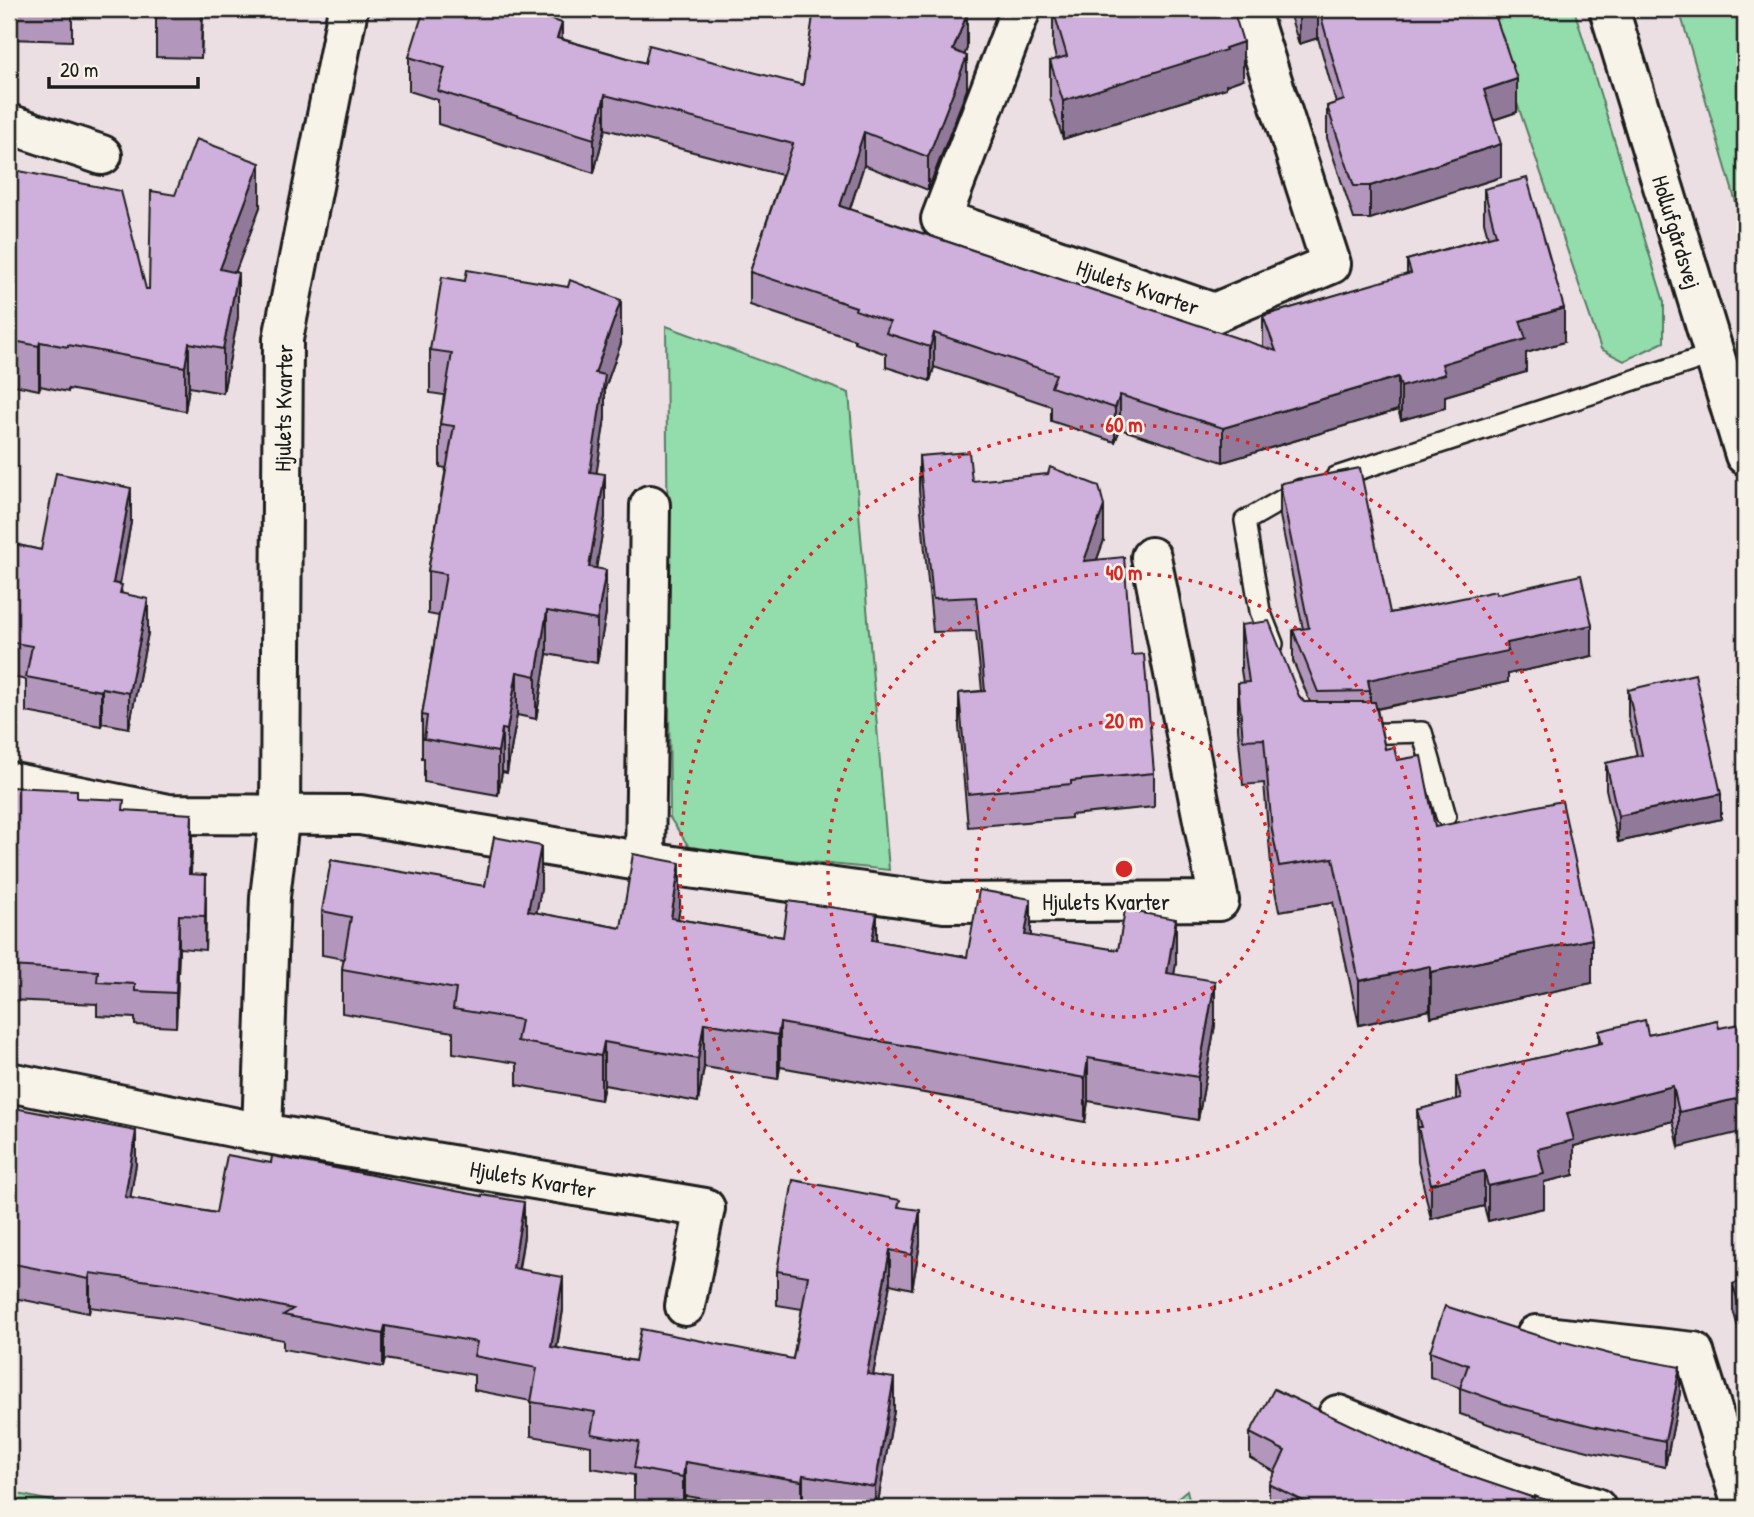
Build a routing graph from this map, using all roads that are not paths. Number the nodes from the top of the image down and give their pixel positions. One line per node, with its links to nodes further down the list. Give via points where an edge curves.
1 (348, 9): 14 (street, Hjulets Kvarter, via 283,339)
2 (1021, 9): 3 (street, Hjulets Kvarter, via 941,219 1214,313 1331,264)
3 (1249, 9)
4 (1609, 9): 7 (street, Hollufgårdsvej)
5 (9, 124): 6 (street)
6 (102, 155)
7 (1714, 354): 8 (street, Hollufgårdsvej); 11 (lane, via 1302,489 1245,522 1259,611)
8 (1745, 455)
9 (650, 506): 16 (street)
10 (1152, 557): 16 (street, Hjulets Kvarter, via 1219,901 944,903)
11 (1280, 661)
12 (1338, 735): 15 (lane, via 1422,732)
13 (9, 782): 14 (street, Hjulets Kvarter, via 168,814)
14 (280, 813): 16 (street, Hjulets Kvarter, via 360,815); 18 (street, Hjulets Kvarter, via 270,897)
15 (1446, 816)
16 (645, 862)
17 (9, 1082): 18 (street, Hjulets Kvarter)
18 (262, 1133): 19 (street, Hjulets Kvarter, via 705,1208)
19 (685, 1306)
20 (1536, 1335): 22 (street, via 1695,1352)
21 (1338, 1415): 23 (street, via 1498,1478)
22 (1737, 1507)
23 (1596, 1508)

